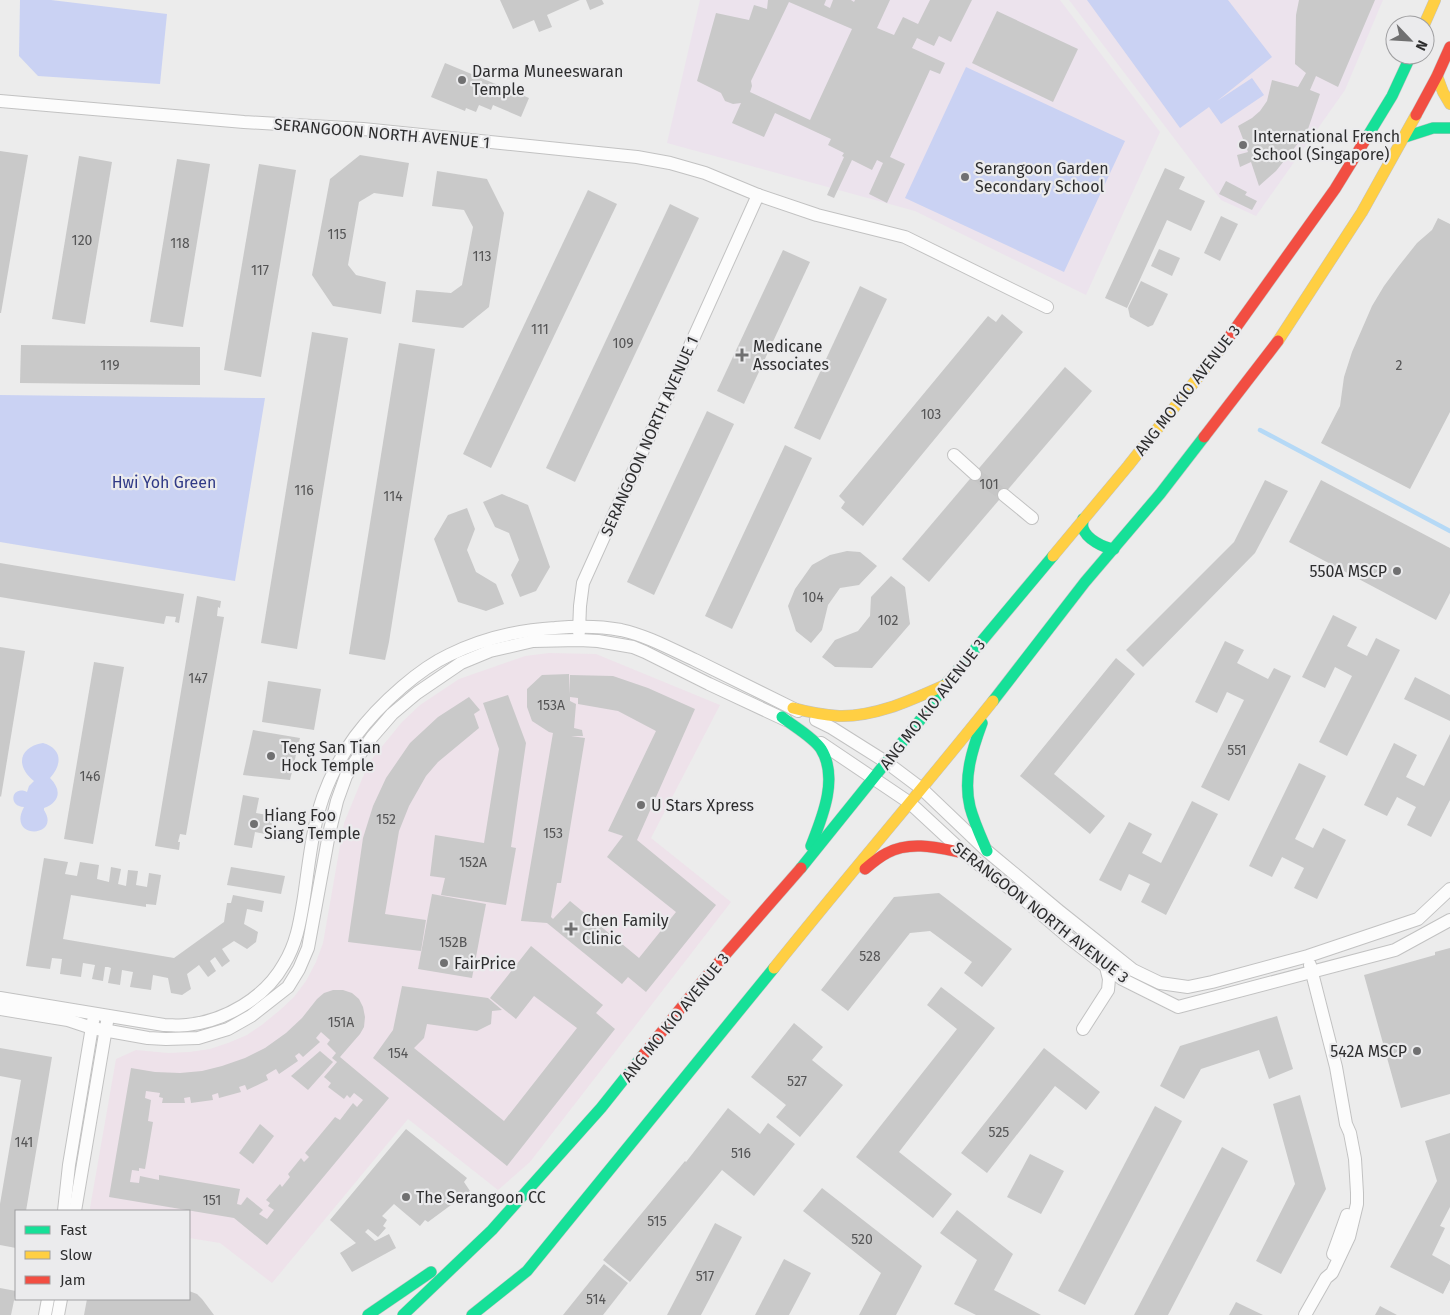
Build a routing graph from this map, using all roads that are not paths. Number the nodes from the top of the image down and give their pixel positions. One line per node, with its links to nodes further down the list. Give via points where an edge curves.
1 (1435, 0): 2 (main road)
2 (1428, 15)
3 (1450, 47): 5 (main road)
4 (1406, 65): 16 (main road, ANG MO KIO AVENUE 3, via 1392,96 1335,189 1245,316)
5 (1438, 76): 7 (main road); 9 (main road)
6 (0, 101): 10 (street, SERANGOON NORTH AVENUE 1, via 363,129 637,157 705,173)
7 (1450, 104)
8 (1450, 128): 9 (main road, via 1440,126)
9 (1405, 137): 17 (main road, via 1362,212 1266,359)
10 (758, 195): 11 (street, SERANGOON NORTH AVENUE 1, via 830,219 905,237); 18 (street, SERANGOON NORTH AVENUE 1, via 583,582)
11 (1047, 307)
12 (954, 455): 13 (street)
13 (975, 474)
14 (1004, 495): 15 (street)
15 (1032, 518)
16 (1083, 519): 17 (main road, via 1083,529 1087,534 1105,548); 20 (main road, ANG MO KIO AVENUE 3)
17 (1114, 549): 21 (main road)
18 (580, 626): 19 (street, SERANGOON NORTH AVENUE 1); 22 (street, via 621,630 656,641); 25 (street, via 531,630 484,641 449,655 418,673 362,726 347,746)
19 (579, 640): 23 (street, via 645,652); 25 (street, via 533,641 490,651 461,663 417,692 392,714)
20 (945, 685): 22 (main road, via 882,710 859,715 839,716); 24 (main road, ANG MO KIO AVENUE 3)
21 (989, 705): 27 (main road); 31 (main road, via 972,753 967,782 970,807)
22 (793, 708): 24 (street)
23 (782, 717): 26 (street); 33 (main road, via 820,748 827,769 826,800)
24 (886, 762): 26 (main road, ANG MO KIO AVENUE 3); 27 (street, SERANGOON NORTH AVENUE 3)
25 (340, 772): 29 (street, via 323,797); 30 (street)
26 (874, 778): 28 (street, SERANGOON NORTH AVENUE 3); 33 (main road, ANG MO KIO AVENUE 3)
27 (922, 789): 28 (main road); 31 (street, SERANGOON NORTH AVENUE 3)
28 (910, 803): 32 (street, SERANGOON NORTH AVENUE 3); 34 (main road)
29 (314, 831): 30 (street); 43 (street, via 294,946 269,986 223,1016 186,1026)
30 (329, 834): 46 (street, via 308,948 288,987 251,1016 228,1029 198,1038 166,1040)
31 (986, 851): 37 (street, SERANGOON NORTH AVENUE 3, via 1133,970 1160,983 1188,987)
32 (964, 853): 34 (main road, via 908,846 891,850); 38 (street, SERANGOON NORTH AVENUE 3)
33 (804, 864): 49 (main road, ANG MO KIO AVENUE 3, via 705,978 601,1108)
34 (839, 887): 50 (main road)
35 (1450, 888): 37 (street, SERANGOON NORTH AVENUE 3, via 1418,919)
36 (1450, 920): 39 (street, SERANGOON NORTH AVENUE 3, via 1395,950)
37 (1308, 956): 39 (street)
38 (1106, 967): 39 (street, SERANGOON NORTH AVENUE 3, via 1122,979 1178,1006); 45 (street, via 1108,990)
39 (1312, 973): 59 (street, via 1356,1159 1357,1204 1349,1237 1332,1273)
40 (0, 998): 42 (street)
41 (0, 1009): 44 (street, via 68,1020)
42 (94, 1014): 43 (street); 44 (street)
43 (108, 1016): 46 (street)
44 (92, 1028): 46 (street); 47 (street)
45 (1083, 1029)
46 (105, 1030): 48 (street)
47 (64, 1210)
48 (75, 1210)
49 (492, 1230): 56 (main road); 57 (main road, ANG MO KIO AVENUE 3)
50 (527, 1271): 53 (main road); 58 (main road)
51 (48, 1300): 54 (street)
52 (61, 1300): 55 (street)
53 (508, 1300)
54 (45, 1315)
55 (58, 1315)
56 (368, 1315)
57 (403, 1315)
58 (472, 1315)
59 (1305, 1315)

